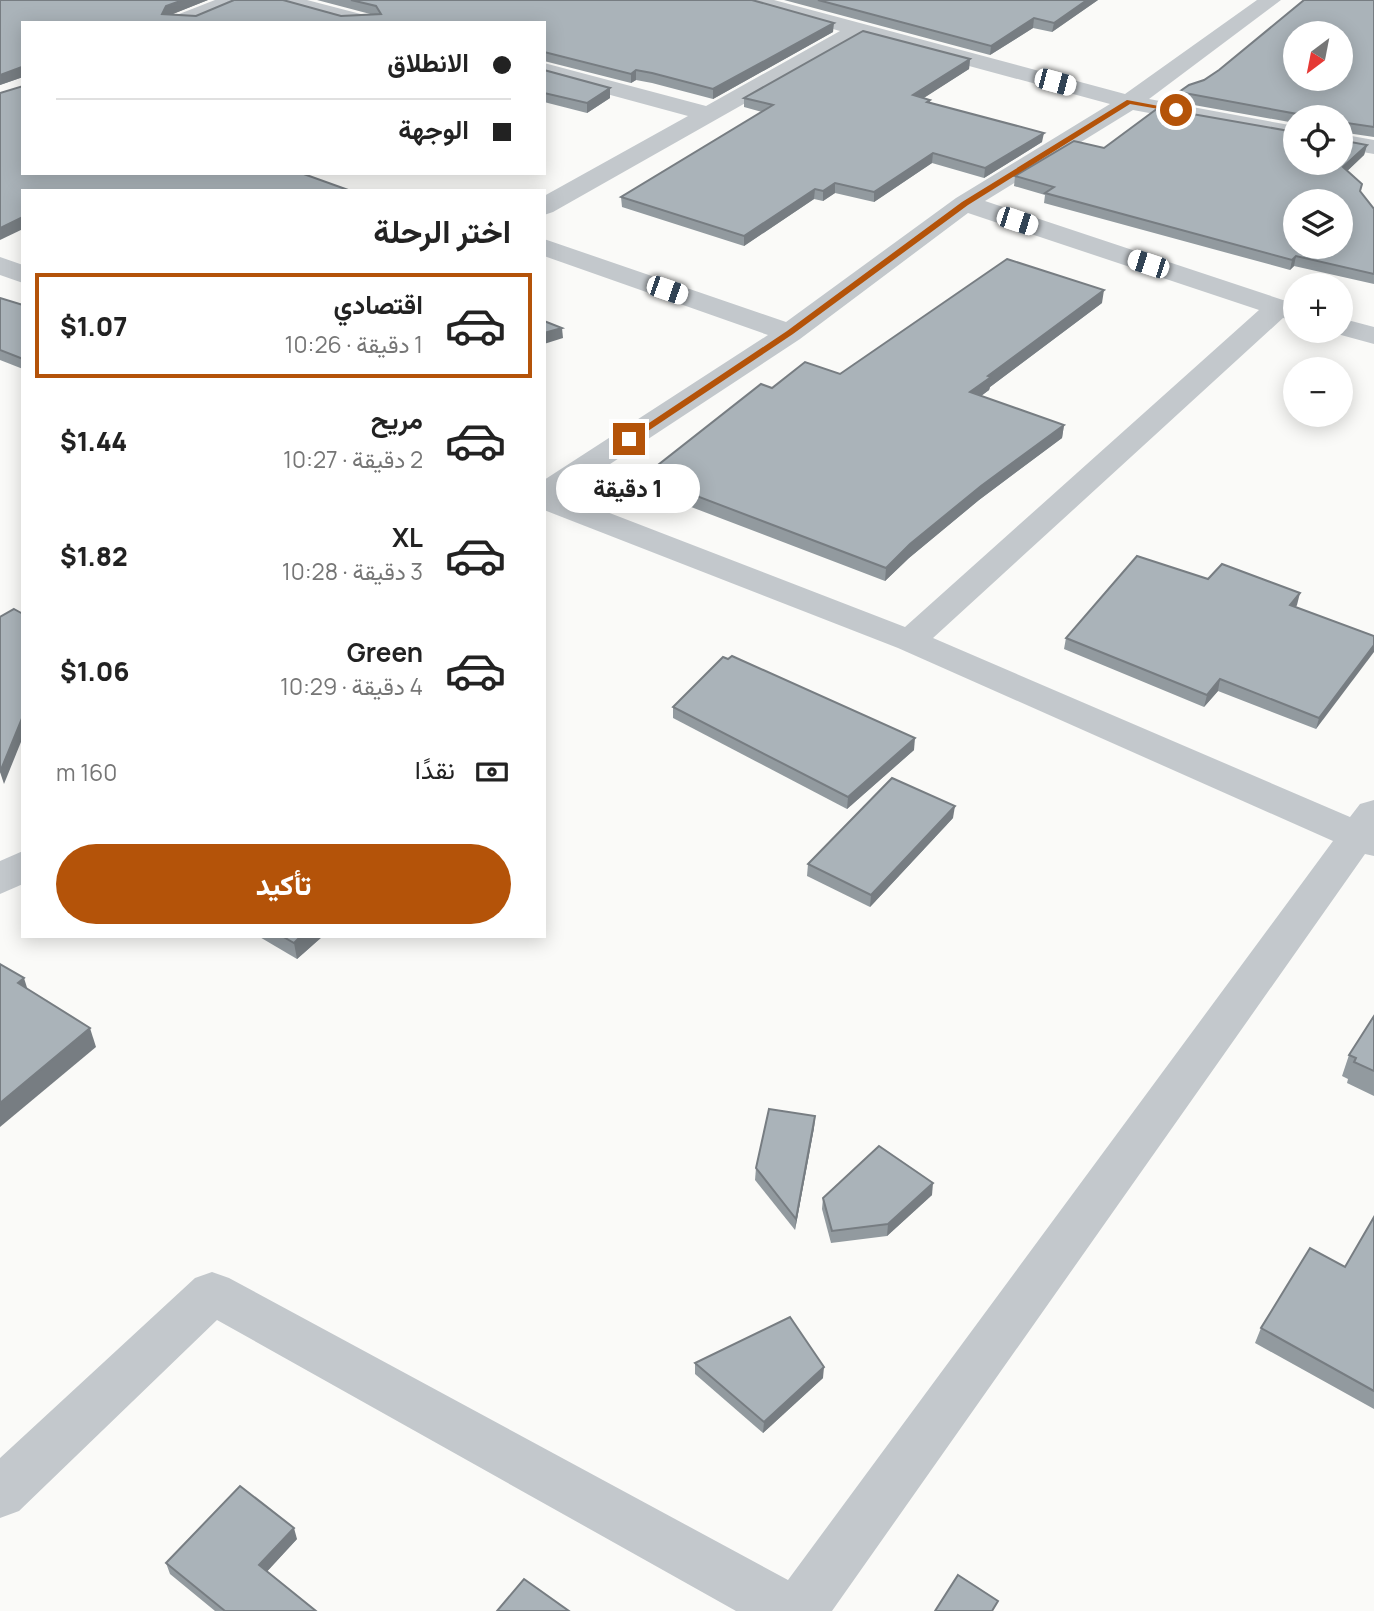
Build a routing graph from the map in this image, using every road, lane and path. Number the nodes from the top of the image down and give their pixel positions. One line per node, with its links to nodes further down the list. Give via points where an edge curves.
1 (233, 0): 6 (street)
2 (283, 0): 7 (street)
3 (750, 0): 8 (street)
4 (1230, 0): 5 (street)
5 (1267, 4): 10 (street)
6 (182, 21)
7 (361, 21)
8 (858, 30): 10 (street); 11 (street)
9 (546, 71): 11 (street)
10 (1129, 102): 12 (street); 15 (street)
11 (708, 114): 16 (street)
12 (1283, 131)
13 (1353, 144): 14 (street)
14 (1374, 148)
15 (965, 203): 20 (street); 23 (street)
16 (546, 206)
17 (546, 248): 23 (street)
18 (0, 265): 19 (street)
19 (21, 274)
20 (1283, 309)
21 (1283, 314): 27 (street)
22 (1353, 330): 24 (street)
23 (790, 333): 25 (street)
24 (1374, 336)
25 (546, 495)
26 (546, 497): 27 (street)
27 (910, 641): 28 (street)
28 (1369, 830): 33 (street)
29 (21, 866): 30 (street)
30 (0, 880)
31 (0, 1493): 32 (street, via 212,1293)
32 (790, 1611)
33 (799, 1611)

